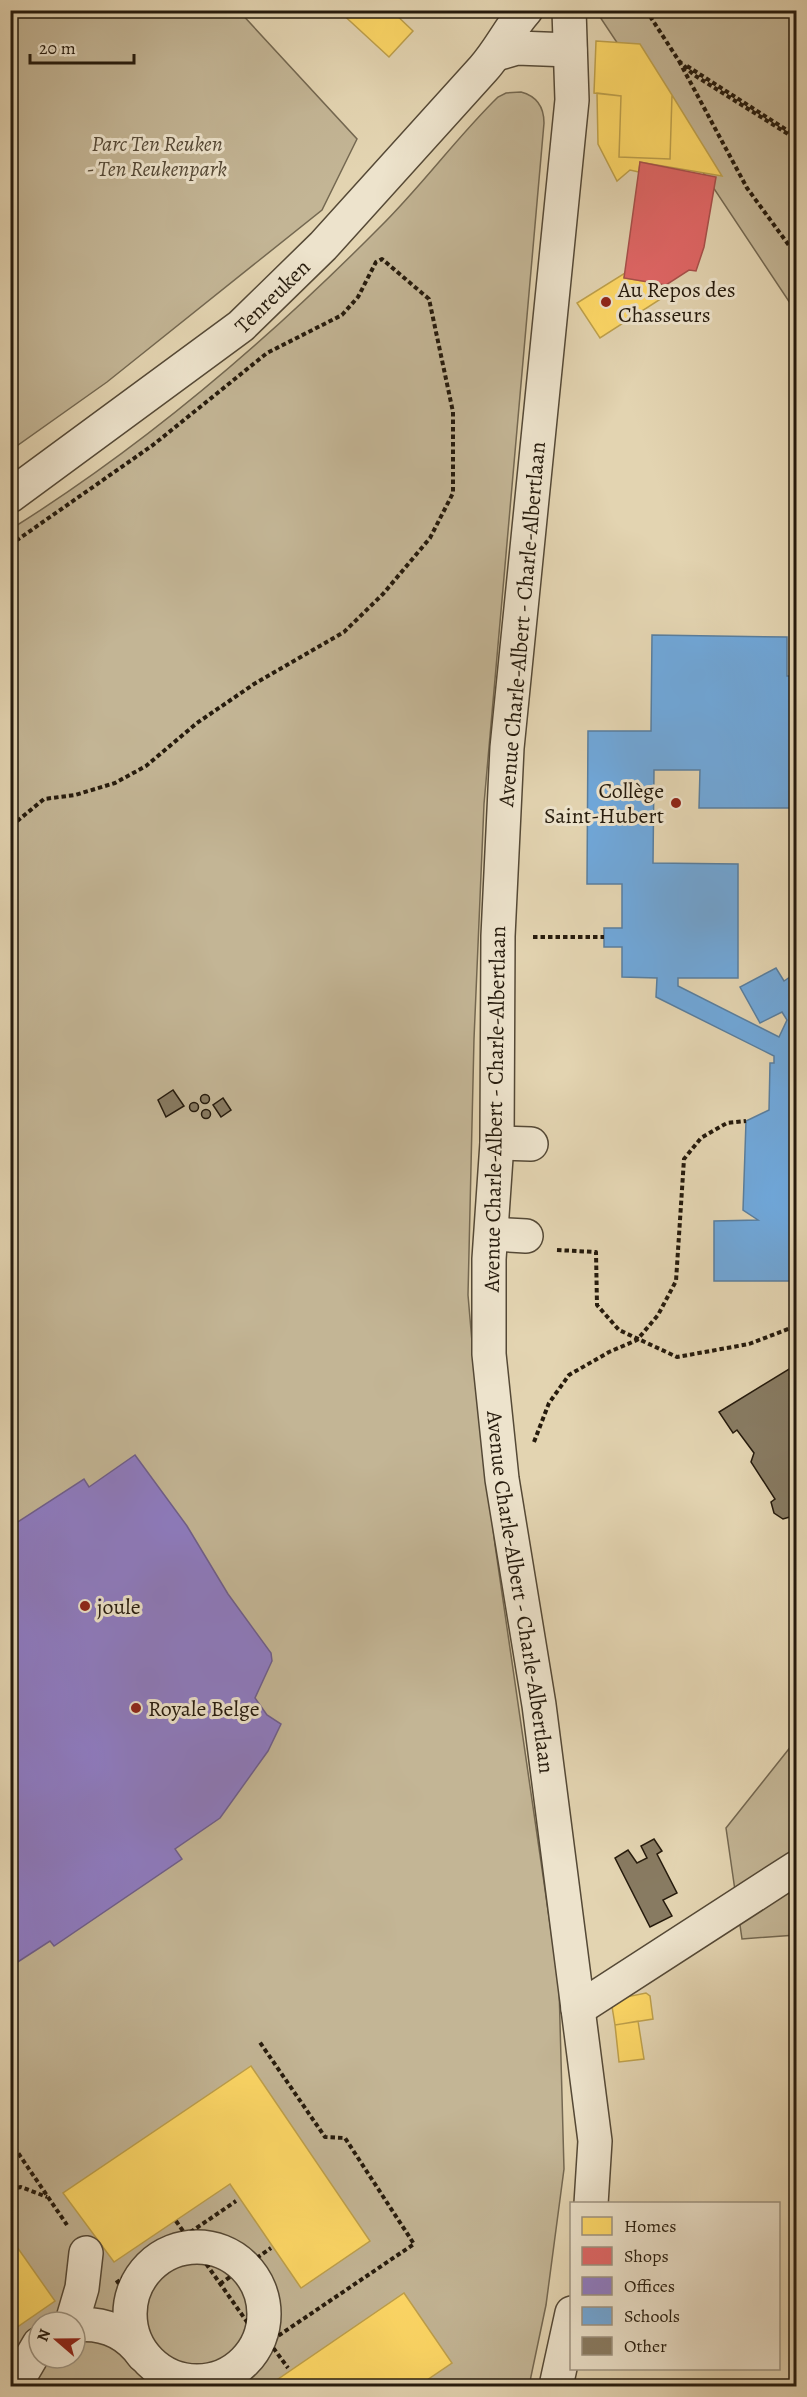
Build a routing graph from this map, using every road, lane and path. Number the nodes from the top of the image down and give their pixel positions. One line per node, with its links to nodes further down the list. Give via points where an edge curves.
1 (526, 10): 5 (street, Tenreuken, via 508,30)
2 (569, 10): 4 (street, Avenue Charle-Albert - Charle-Albertlaan)
3 (646, 10): 6 (path)
4 (570, 50): 5 (street, via 517,48); 17 (street, Avenue Charle-Albert - Charle-Albertlaan, via 572,99 507,748 498,936)
5 (496, 54): 9 (street, Tenreuken, via 323,246 241,327)
6 (679, 61): 7 (path, via 694,75); 8 (path, via 747,188)
7 (796, 138)
8 (796, 255)
9 (10, 496)
10 (10, 544): 13 (path, via 153,445 267,353 342,315 358,297 376,262 382,259 393,266 429,299 453,412 453,493 430,538 383,594 344,632 235,697 146,766 115,783 44,799)
11 (796, 607): 12 (path)
12 (791, 621)
13 (10, 826)
14 (523, 937): 15 (path)
15 (604, 937)
16 (746, 1121): 22 (path, via 727,1123 701,1138 684,1159 676,1281 658,1315)
17 (497, 1143): 18 (street); 19 (street, Avenue Charle-Albert - Charle-Albertlaan)
18 (531, 1144)
19 (492, 1234): 20 (street); 25 (street, Avenue Charle-Albert - Charle-Albertlaan, via 489,1354 502,1479 540,1716)
20 (539, 1243): 22 (path, via 596,1252 597,1305 619,1330)
21 (796, 1326): 22 (path, via 749,1344 677,1357)
22 (637, 1340): 23 (path, via 569,1376 549,1403)
23 (534, 1444)
24 (796, 1868): 25 (street)
25 (578, 2009): 30 (street, Avenue Charle-Albert - Charle-Albertlaan, via 595,2142)
26 (258, 2041): 39 (path, via 325,2137 345,2138 414,2244)
27 (10, 2189): 28 (path, via 21,2187)
28 (49, 2198)
29 (236, 2201): 31 (path)
30 (591, 2202)
31 (186, 2235): 34 (path); 34 (street, via 231,2256); 36 (path); 40 (street, via 176,2251 158,2259 135,2289 131,2326)
32 (271, 2248): 34 (path)
33 (86, 2253): 35 (street)
34 (232, 2275): 39 (path); 39 (street, via 257,2283 263,2301)
35 (76, 2310)
36 (86, 2310)
37 (87, 2322): 40 (street, via 113,2329)
38 (570, 2322): 46 (street)
39 (261, 2346): 42 (path); 43 (path); 43 (street, via 236,2368)
40 (142, 2353): 43 (street, via 164,2372); 45 (street)
41 (27, 2364): 44 (street)
42 (288, 2367)
43 (201, 2383)
44 (20, 2386)
45 (153, 2386)
46 (556, 2386)

